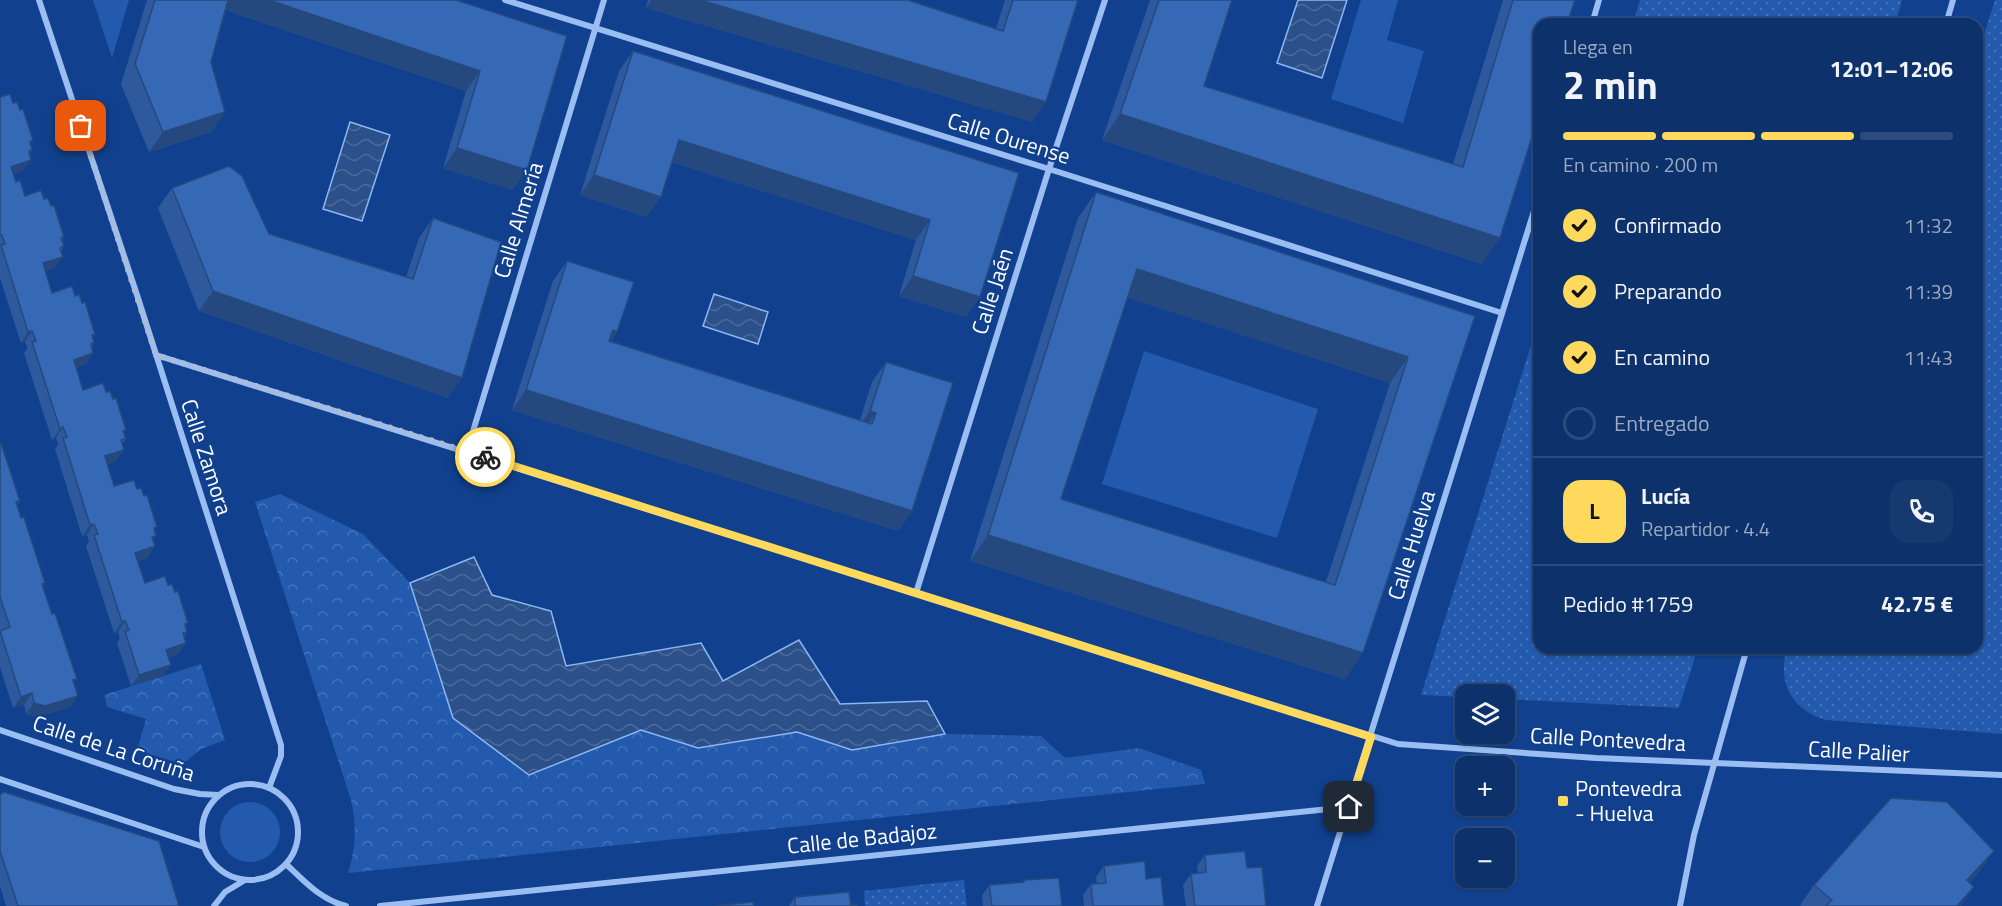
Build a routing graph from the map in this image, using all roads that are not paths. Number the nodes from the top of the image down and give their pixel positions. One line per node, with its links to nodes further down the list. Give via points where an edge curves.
1 (39, 0): 13 (street, Calle Zamora)
2 (505, 0): 9 (street, Calle Ourense)
3 (604, 0): 9 (street, Calle Almería)
4 (1105, 0): 10 (street, Calle Jaén)
5 (1599, 0): 7 (street)
6 (1953, 0): 8 (street)
7 (1594, 18)
8 (1948, 18)
9 (595, 29): 10 (street, Calle Ourense); 14 (street, Calle Almería)
10 (1049, 169): 12 (street, Calle Ourense); 15 (street, Calle Jaén)
11 (1533, 215): 12 (street, Calle Huelva)
12 (1503, 313): 18 (street, Calle Huelva)
13 (156, 355): 14 (street, Calle Pontevedra); 22 (street, Calle Zamora, via 281,745)
14 (467, 451): 15 (street, Calle Pontevedra)
15 (915, 593): 18 (street, Calle Pontevedra)
16 (1745, 654): 19 (street)
17 (0, 730): 23 (street, Calle de La Coruña, via 174,789)
18 (1371, 737): 19 (street, Calle Pontevedra, via 1398,744 1462,750); 24 (street, Calle Huelva)
19 (1714, 762): 20 (street, Calle Palier); 32 (street)
20 (2002, 775)
21 (0, 779): 25 (street)
22 (269, 788): 23 (street, via 237,785); 26 (street, via 287,801 298,823 296,846)
23 (218, 795): 25 (street, via 202,824)
24 (1349, 807): 30 (street, Calle de Badajoz); 31 (street, Calle Huelva)
25 (204, 847): 27 (street, via 215,866)
26 (286, 864): 27 (street, via 267,877); 29 (street, via 320,894)
27 (245, 880): 28 (street, via 225,892)
28 (214, 906)
29 (346, 906)
30 (380, 906)
31 (1317, 906)
32 (1680, 906)

